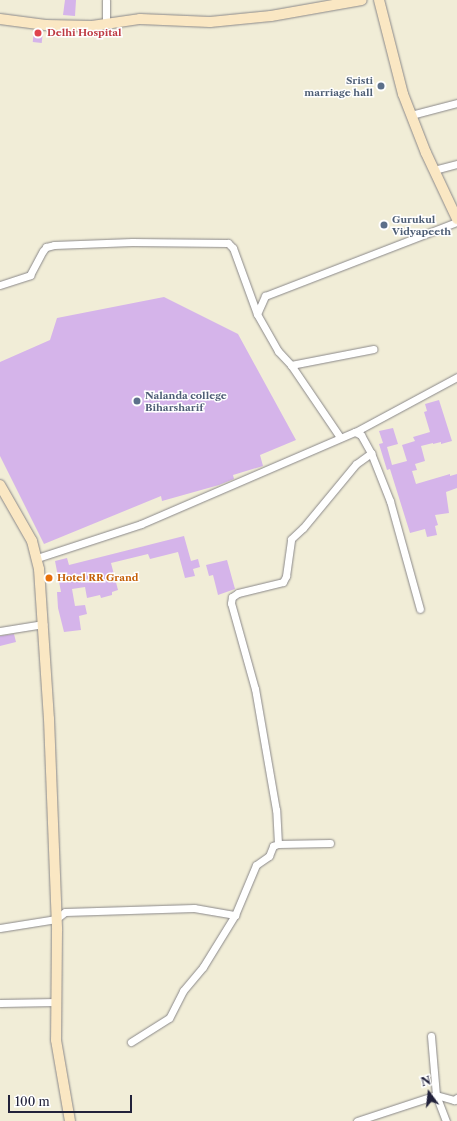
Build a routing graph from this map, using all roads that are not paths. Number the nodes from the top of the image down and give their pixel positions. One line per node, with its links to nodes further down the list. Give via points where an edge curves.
1 (106, 0): 5 (street)
2 (362, 0): 5 (main road, via 271,16 217,22 140,19)
3 (379, 0): 7 (main road, via 403,94)
4 (0, 19): 5 (main road, via 46,24)
5 (106, 24)
6 (457, 103): 7 (street)
7 (411, 115): 9 (main road)
8 (457, 164): 9 (street)
9 (434, 170): 10 (main road)
10 (457, 220): 12 (street, via 265,296)
11 (0, 285): 12 (street, via 30,275 46,247 54,245 132,242 228,243)
12 (257, 314): 14 (street, via 278,351)
13 (373, 349): 14 (street)
14 (291, 365): 17 (street)
15 (457, 377): 16 (street)
16 (355, 432): 17 (street); 18 (street, via 361,435)
17 (340, 437): 20 (street, via 141,524)
18 (371, 453): 21 (street, via 390,501); 25 (street, via 356,464 291,539 283,582 238,593 232,597 231,603 255,689 276,810)
19 (0, 484): 20 (main road, via 32,541)
20 (37, 558): 22 (main road)
21 (420, 609)
22 (43, 624): 23 (street); 27 (main road)
23 (0, 631)
24 (330, 843): 25 (street)
25 (278, 844): 26 (street, via 272,846 269,856 256,865)
26 (235, 915): 27 (street, via 194,908 65,912); 32 (street, via 203,967 183,991 169,1018)
27 (56, 919): 28 (street); 29 (main road)
28 (0, 928)
29 (56, 1002): 30 (street); 35 (main road, via 56,1040)
30 (0, 1003)
31 (430, 1036): 33 (street)
32 (131, 1042)
33 (436, 1095): 34 (street, via 454,1100); 36 (street); 37 (street)
34 (457, 1098)
35 (70, 1121)
36 (357, 1121)
37 (446, 1121)

